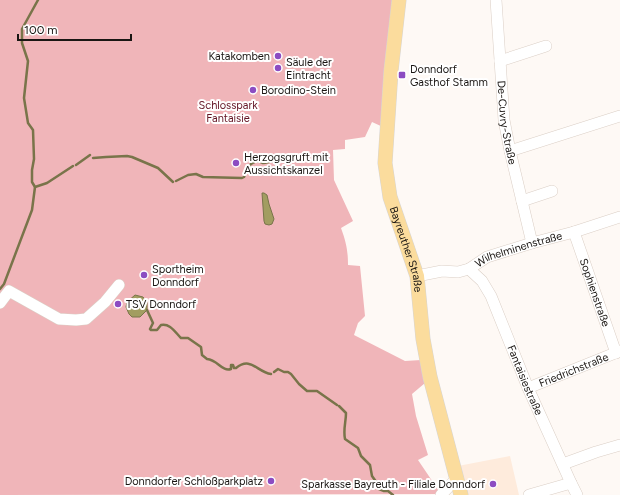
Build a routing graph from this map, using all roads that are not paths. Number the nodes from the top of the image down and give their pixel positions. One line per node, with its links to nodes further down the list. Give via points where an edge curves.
1 (399, 0): 13 (main road, Bayreuther Straße, via 385,163 390,197)
2 (496, 0): 4 (street, De-Cuvry-Straße)
3 (546, 46): 4 (street)
4 (500, 61): 6 (street, De-Cuvry-Straße, via 504,120)
5 (620, 116): 6 (street)
6 (510, 151): 8 (street, De-Cuvry-Straße)
7 (552, 191): 8 (street)
8 (522, 200): 11 (street, De-Cuvry-Straße)
9 (620, 217): 10 (street, Wilhelminenstraße)
10 (574, 232): 11 (street, Wilhelminenstraße); 16 (street, Sophienstraße)
11 (532, 243): 12 (street, Wilhelminenstraße, via 487,256)
12 (468, 269): 13 (street, Wilhelminenstraße); 17 (street, Fantaisiestraße, via 482,281 491,296)
13 (417, 276): 20 (main road, Bayreuther Straße, via 423,339 430,377)
14 (119, 285): 15 (street, via 86,319 59,319 9,291)
15 (0, 302)
16 (618, 352): 17 (street, Friedrichstraße)
17 (528, 388): 19 (street, Fantaisiestraße)
18 (620, 445): 19 (street)
19 (563, 464): 21 (street, Fantaisiestraße)
20 (457, 478): 22 (street); 23 (main road, Bayreuther Straße)
21 (571, 483): 24 (street); 25 (street, Fantaisiestraße)
22 (441, 495)
23 (461, 495)
24 (529, 495)
25 (577, 495)

